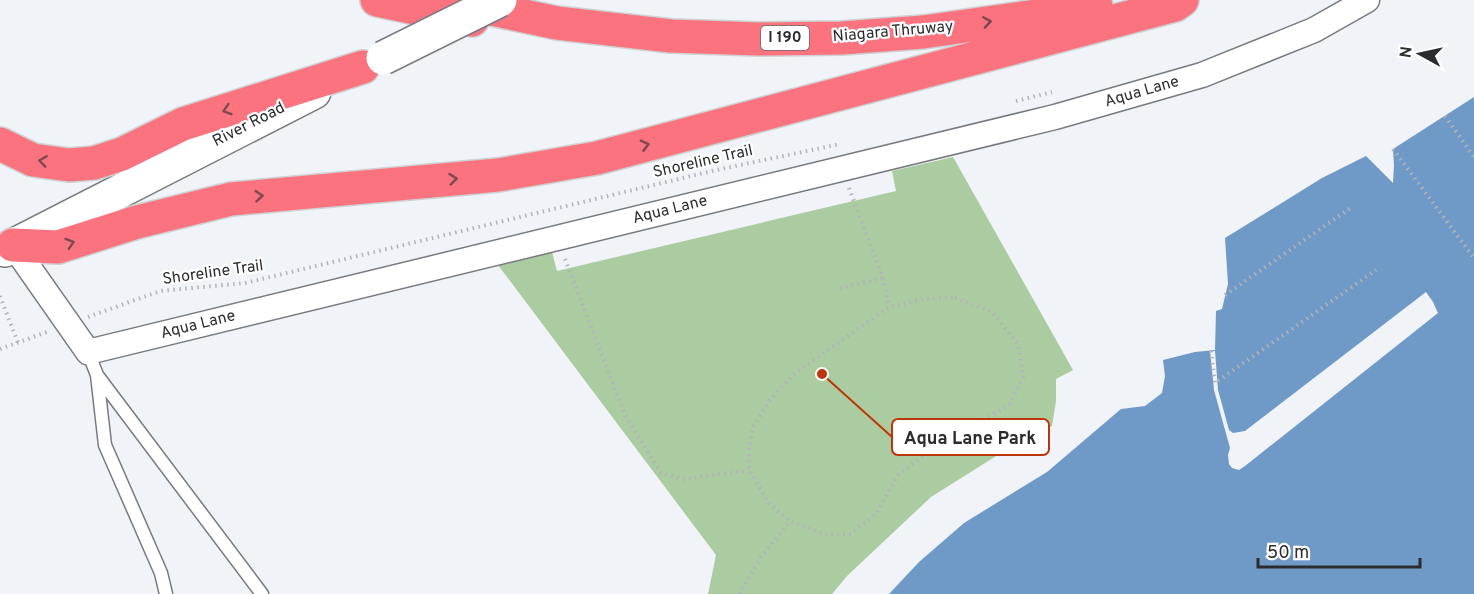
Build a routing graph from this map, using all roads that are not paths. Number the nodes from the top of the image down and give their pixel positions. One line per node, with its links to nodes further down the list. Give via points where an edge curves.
1 (377, 0): 7 (highway, via 632,48)
2 (449, 0): 7 (highway, Niagara Thruway / I 190, via 568,24 671,36)
3 (500, 0): 8 (main road, River Road, bridge)
4 (1121, 0): 7 (highway, Niagara Thruway / I 190, one-way to 4, via 923,32 1072,11)
5 (1182, 0): 10 (highway, one-way to 5, via 58,247 231,198 498,175 597,158 1153,11)
6 (1367, 0): 11 (street, Aqua Lane, via 1314,30 1202,75 1055,117)
7 (779, 38)
8 (373, 62): 9 (highway, one-way to 9, via 183,124 94,163 69,165 33,160); 10 (main road, River Road)
9 (0, 144)
10 (4, 242): 11 (street)
11 (88, 352): 12 (lane)
12 (97, 375): 13 (lane, via 105,445 161,573); 14 (lane)
13 (165, 594)
14 (262, 594)

